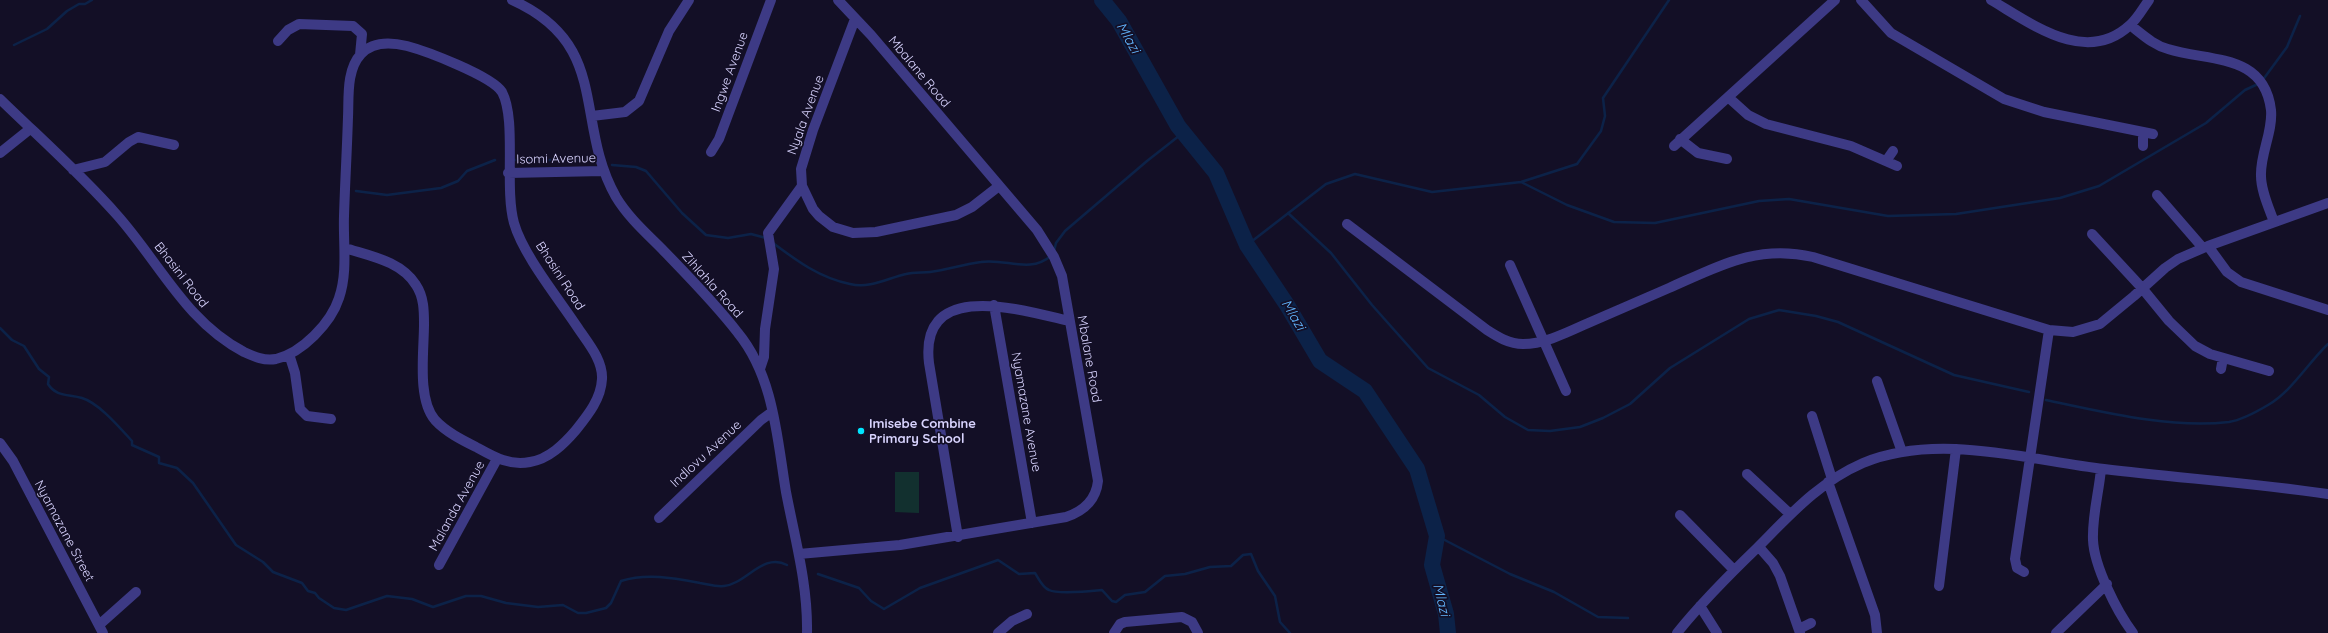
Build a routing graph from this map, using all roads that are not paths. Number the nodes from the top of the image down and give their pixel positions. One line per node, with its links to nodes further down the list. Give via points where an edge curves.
1 (512, 0): 15 (street, Zihlahla Road, via 539,15 568,45 583,72)
2 (689, 0): 15 (street, via 669,31 639,101 626,112)
3 (771, 0): 20 (street, Ingwe Avenue, via 722,133)
4 (838, 0): 9 (street, Mbalane Road)
5 (1835, 0): 13 (street)
6 (1861, 0): 18 (street, via 1891,33 2004,99 2044,112 2148,133)
7 (1990, 0): 10 (street, via 2052,34 2074,42 2090,43 2103,40)
8 (2149, 0): 10 (street)
9 (855, 18): 28 (street, Nyala Avenue, via 804,157 801,169); 29 (street, Mbalane Road)
10 (2130, 25): 32 (street, via 2163,47 2242,65 2260,82 2269,102 2271,115 2261,168 2261,183)
11 (278, 41): 12 (street, via 288,30 299,24 353,26 362,34)
12 (360, 55): 27 (street, Bhasini Road, via 371,46 380,43 405,45 491,81 502,92 507,110); 36 (street, Bhasini Road, via 351,76 349,99)
13 (1728, 97): 22 (street, via 1677,143 1698,153); 23 (street, via 1748,115 1766,124 1837,142)
14 (0, 99): 16 (street, Bhasini Road)
15 (592, 116): 26 (street, Zihlahla Road)
16 (30, 129): 21 (street); 25 (street, Bhasini Road)
17 (174, 145): 25 (street, via 138,137 106,162)
18 (2143, 146)
19 (1892, 150): 23 (street)
20 (711, 152)
21 (0, 153)
22 (1727, 159)
23 (1886, 161): 24 (street)
24 (1897, 166)
25 (73, 170): 44 (street, Bhasini Road, via 119,216 186,306 208,327 226,341 259,358 274,359)
26 (604, 171): 27 (street, Isomi Avenue); 46 (street, Zihlahla Road, via 625,210 739,333)
27 (508, 173): 58 (street, Bhasini Road, via 512,218 519,235 591,346 599,363 602,378 598,398 591,410 575,431 554,451 533,462 510,463)
28 (802, 186): 29 (street, Nyala Avenue, via 813,209 825,222 841,230 865,233 956,215 972,207); 46 (street, via 768,234 774,269 765,329 764,357)
29 (999, 186): 41 (street, Mbalane Road, via 1037,230 1054,256 1062,276)
30 (2157, 194): 35 (street)
31 (2327, 205): 32 (street)
32 (2274, 222): 35 (street)
33 (1347, 224): 43 (street, via 1495,335 1516,344)
34 (2092, 234): 38 (street)
35 (2205, 247): 38 (street, via 2171,263); 40 (street, via 2227,272 2241,282)
36 (345, 248): 44 (street, Bhasini Road, via 342,285 335,307 314,335); 58 (street, Bhasini Road, via 392,263 415,282 420,290 424,312 426,406 439,425)
37 (1510, 265): 43 (street)
38 (2142, 288): 42 (street, via 2100,324 2073,332); 45 (street, via 2187,340 2201,350)
39 (994, 305): 41 (street); 66 (street, Nyamazane Avenue); 67 (street, via 970,306 946,315 932,328 928,340 929,363)
40 (2328, 310)
41 (1069, 320): 66 (street, Mbalane Road, via 1098,481 1097,488 1089,503 1076,514)
42 (2049, 330): 43 (street, via 1828,262 1787,252 1735,259); 57 (street)
43 (1544, 341): 50 (street)
44 (289, 354): 53 (street, via 295,373 300,409 307,416)
45 (2223, 358): 47 (street); 48 (street)
46 (760, 369): 51 (street, Zihlahla Road)
47 (2221, 369)
48 (2269, 371)
49 (1877, 381): 56 (street)
50 (1566, 391)
51 (772, 412): 65 (street, Indlovu Avenue); 69 (street, Zihlahla Road)
52 (1812, 416): 61 (street)
53 (331, 419)
54 (0, 443): 79 (street, Nyamazane Street)
55 (1956, 450): 56 (street); 57 (street); 74 (street)
56 (1902, 452): 61 (street, via 1863,463)
57 (2029, 458): 59 (street); 72 (street, via 2015,559 2017,568)
58 (497, 459): 70 (street, Malanda Avenue)
59 (2101, 469): 62 (street); 73 (street, via 2093,540)
60 (1747, 474): 63 (street)
61 (1830, 480): 63 (street); 87 (street, via 1875,615)
62 (2328, 494)
63 (1790, 514): 68 (street)
64 (1680, 515): 71 (street)
65 (659, 518)
66 (1032, 523): 67 (street, Mbalane Road)
67 (958, 537): 69 (street, Mbalane Road, via 861,550)
68 (1759, 547): 71 (street); 80 (street, via 1780,576)
69 (799, 554): 81 (street, Zihlahla Road)
70 (439, 565)
71 (1734, 570): 76 (street)
72 (2024, 572)
73 (2107, 584): 88 (street); 89 (street)
74 (1939, 586)
75 (136, 592): 79 (street)
76 (1700, 606): 85 (street); 86 (street)
77 (1027, 614): 82 (street, via 1012,621)
78 (1811, 623): 80 (street)
79 (101, 629)
80 (1800, 631)
81 (807, 633)
82 (998, 633)
83 (1114, 633): 84 (street, via 1120,624 1125,622 1182,617 1192,622)
84 (1198, 633)
85 (1677, 633)
86 (1717, 633)
87 (1877, 633)
88 (2056, 633)
89 (2132, 633)

